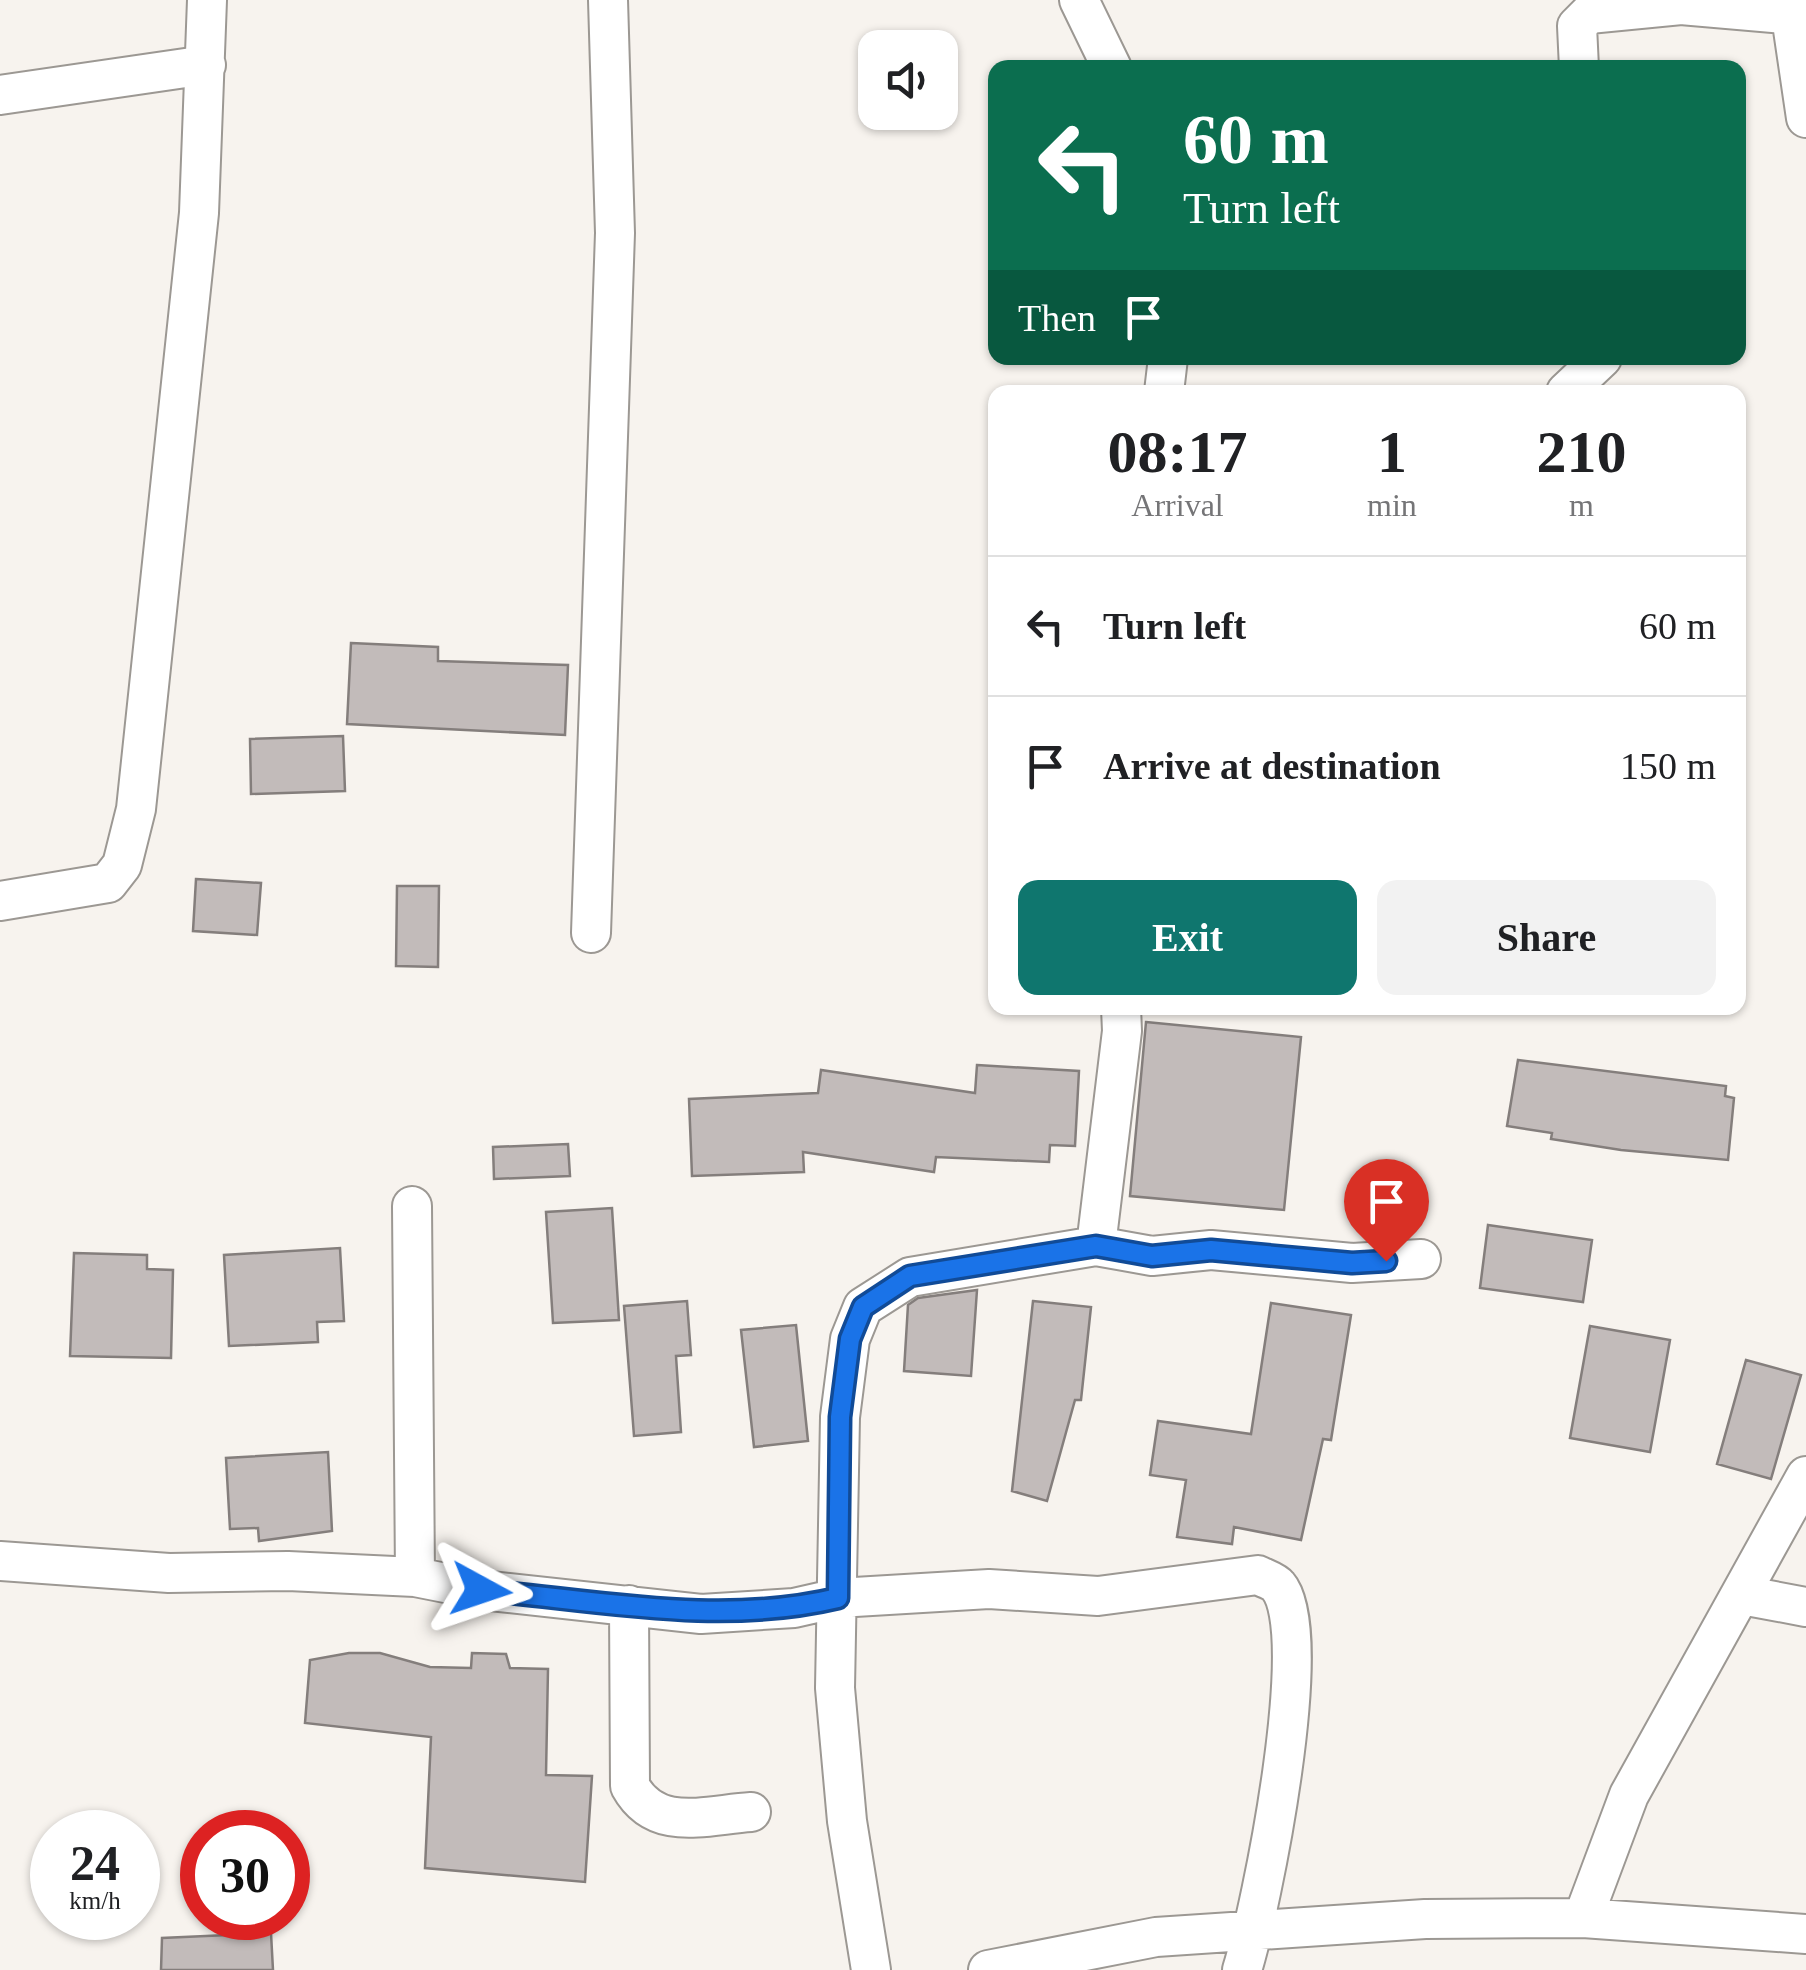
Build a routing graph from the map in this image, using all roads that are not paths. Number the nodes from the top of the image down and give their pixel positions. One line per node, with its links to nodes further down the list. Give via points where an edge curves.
1 (208, 0): 7 (street)
2 (608, 0): 13 (street, via 615,233)
3 (1079, 0): 5 (street)
4 (1799, 16): 6 (street, via 1681,5 1588,14 1577,26); 9 (street)
5 (1108, 60)
6 (1579, 60)
7 (206, 65): 8 (street); 12 (street, via 199,213 136,810 122,864 108,884)
8 (0, 95)
9 (1806, 118)
10 (1595, 365): 11 (street)
11 (1573, 385)
12 (0, 901)
13 (591, 932)
14 (1121, 1015): 16 (street)
15 (412, 1206): 20 (street)
16 (1096, 1246): 17 (street, via 1152,1256 1211,1250 1352,1263); 22 (street, via 910,1276 863,1307 850,1339 840,1417)
17 (1420, 1259)
18 (1806, 1476): 21 (street)
19 (0, 1560): 20 (street, via 169,1573)
20 (414, 1577): 23 (street)
21 (1742, 1595): 24 (street); 26 (street, via 1629,1795)
22 (838, 1598): 23 (street, via 702,1614); 27 (street, via 989,1589 1098,1596 1258,1574 1278,1585 1292,1627 1293,1700); 30 (street, via 835,1688)
23 (628, 1605): 25 (street, via 630,1786 640,1805 664,1818)
24 (1806, 1607)
25 (751, 1812)
26 (1583, 1918): 27 (street); 28 (street)
27 (1255, 1927): 29 (street, via 1156,1937); 31 (street)
28 (1806, 1934)
29 (1010, 1967)
30 (871, 1970)
31 (1242, 1970)

